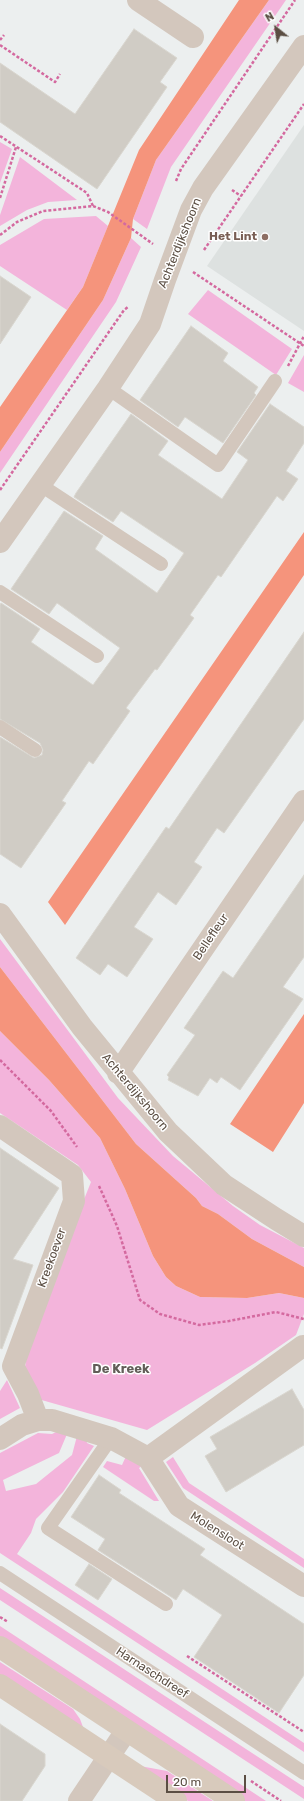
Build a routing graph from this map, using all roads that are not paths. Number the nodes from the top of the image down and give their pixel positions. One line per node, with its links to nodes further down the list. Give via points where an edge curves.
1 (138, 0): 2 (street)
2 (193, 37)
3 (304, 46): 5 (street, Achterdijkshoorn, via 203,188 191,210 150,324)
4 (275, 381): 5 (lane, via 218,465)
5 (108, 388): 6 (street, Achterdijkshoorn)
6 (39, 484): 7 (street, Achterdijkshoorn); 8 (lane)
7 (0, 542)
8 (161, 564)
9 (0, 592): 10 (lane)
10 (97, 656)
11 (0, 727): 12 (lane)
12 (34, 750)
13 (304, 801): 15 (street, Bellefleur)
14 (0, 914): 15 (street, Achterdijkshoorn, via 82,1028)
15 (118, 1073): 17 (street, Achterdijkshoorn, via 168,1132 224,1185)
16 (0, 1126): 19 (street, Kreekoever, via 72,1175 74,1201 13,1366)
17 (304, 1236)
18 (303, 1346): 22 (street)
19 (38, 1420): 20 (street, Molensloot, via 52,1420); 21 (street, Molensloot, via 22,1425)
20 (111, 1438): 22 (street, Molensloot); 25 (lane, via 48,1528)
21 (0, 1439)
22 (148, 1458): 24 (street, Molensloot, via 179,1506)
23 (0, 1573): 30 (lane, Harnaschdreef)
24 (304, 1586)
25 (166, 1604)
26 (0, 1647): 28 (street)
27 (0, 1685): 29 (street)
28 (126, 1731): 29 (street); 33 (street)
29 (110, 1757): 31 (street); 32 (street)
30 (304, 1773)
31 (79, 1801)
32 (176, 1801)
33 (234, 1801)

